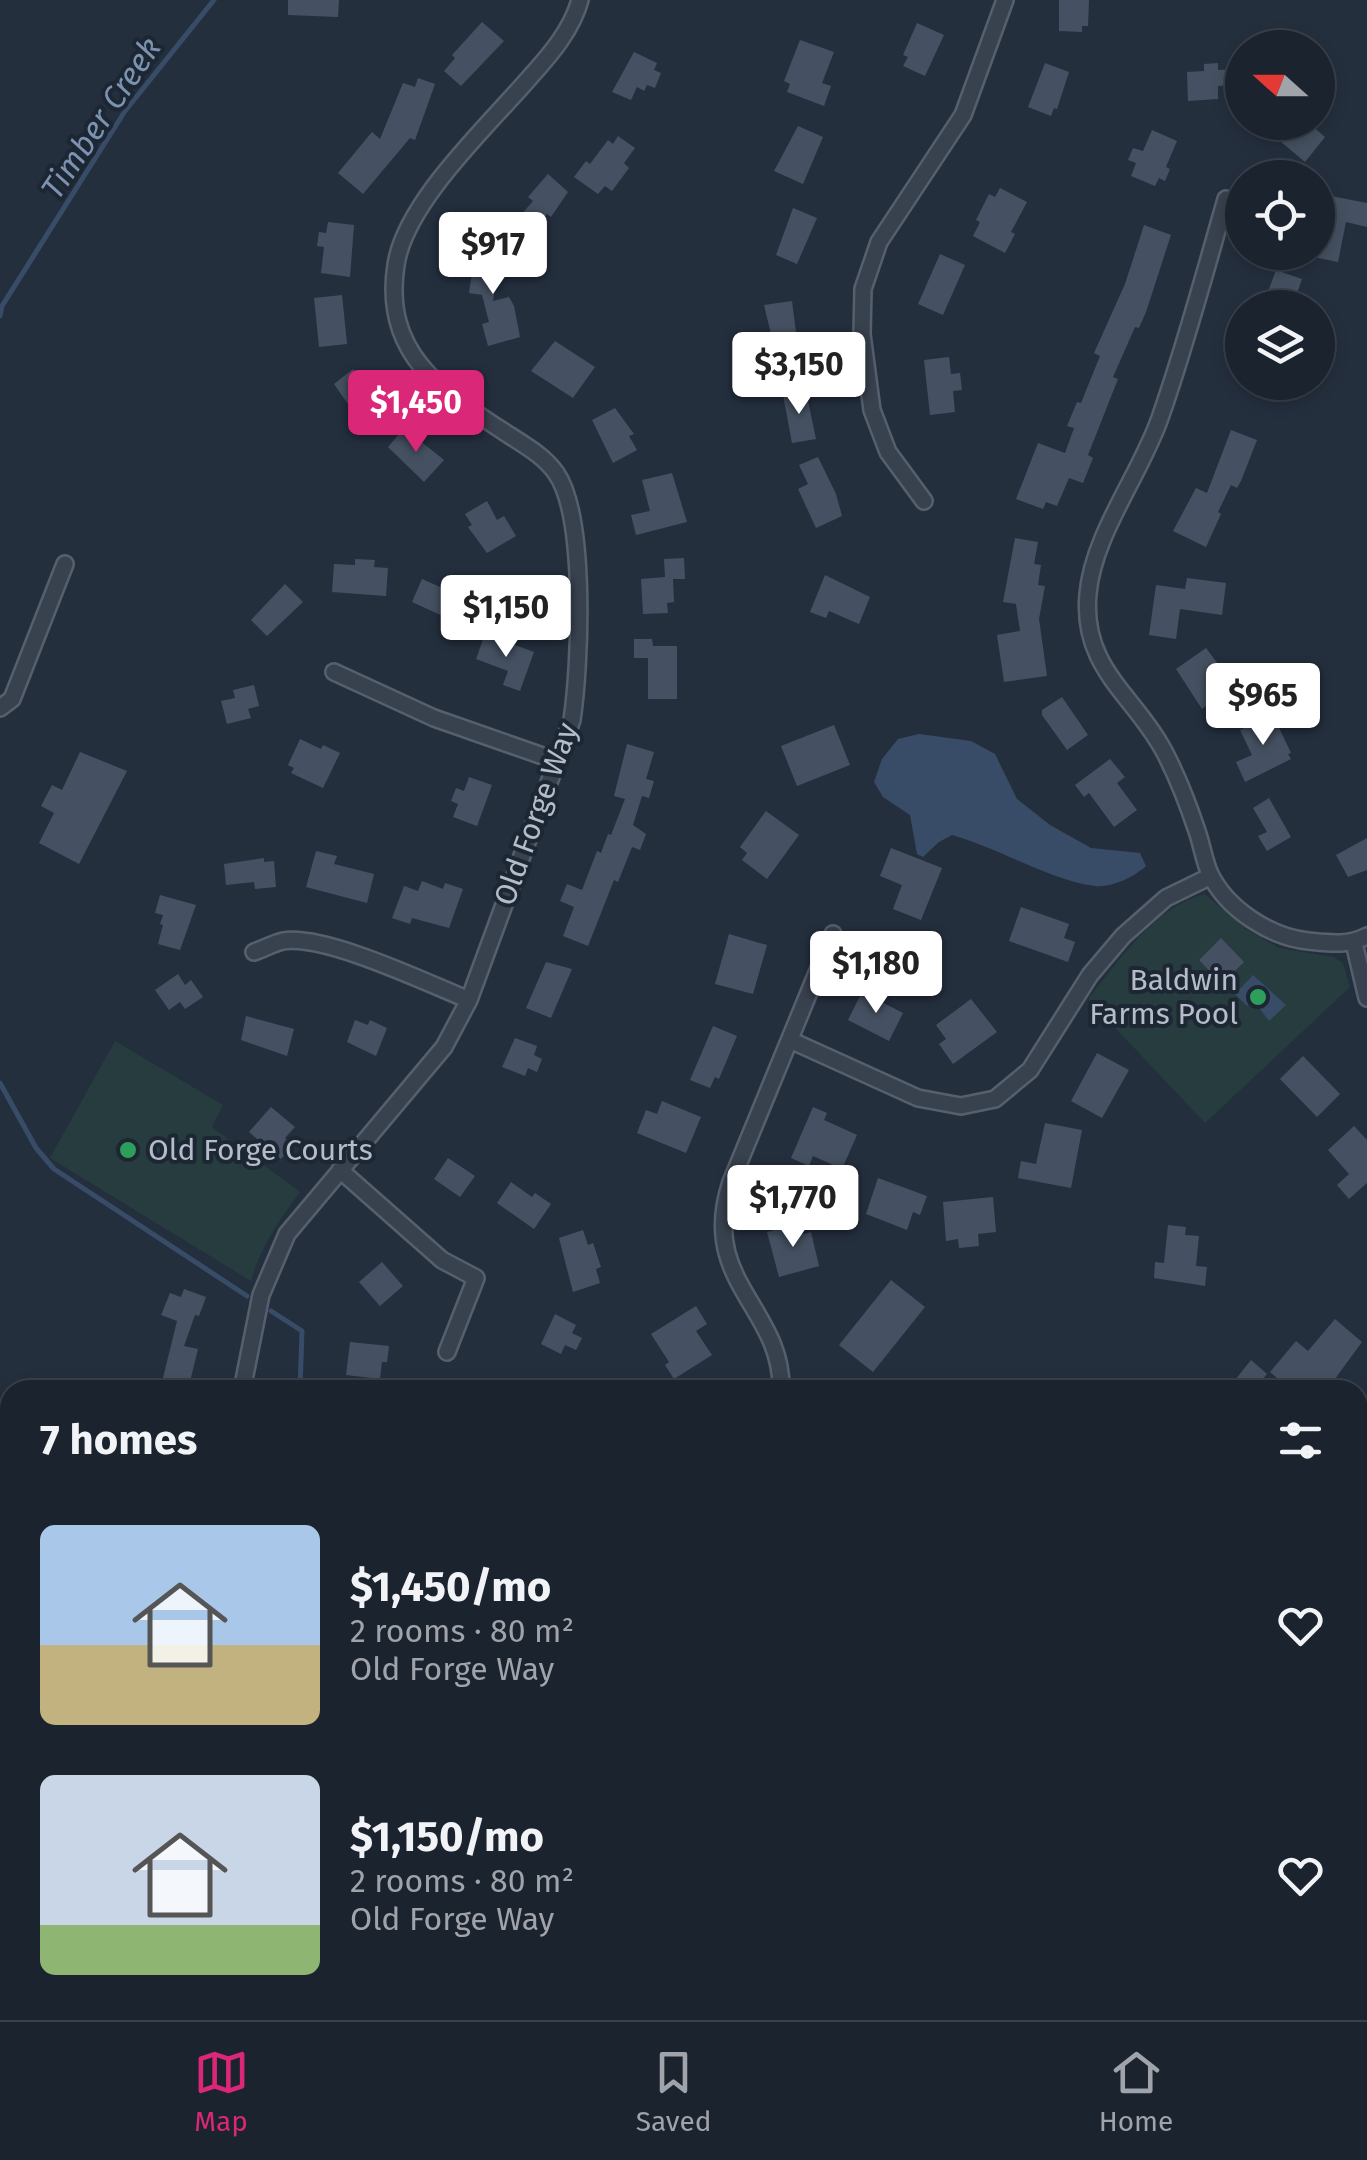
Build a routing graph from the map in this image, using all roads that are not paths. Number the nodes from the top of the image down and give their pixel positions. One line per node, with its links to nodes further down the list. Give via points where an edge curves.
1 (580, 0): 8 (street, Old Forge Way, via 545,60 412,217 394,284 400,332 424,372 539,455 557,474 568,501 578,680)
2 (1005, 0): 4 (street, via 963,115 879,242 862,289 872,410 888,452)
3 (1225, 203): 9 (street, via 1159,421 1094,560 1087,623 1113,685 1163,749)
4 (924, 501)
5 (65, 564): 7 (street, via 12,699)
6 (334, 672): 8 (street, via 434,718)
7 (0, 708)
8 (557, 761): 14 (street, Old Forge Way)
9 (1211, 876): 11 (street, via 1243,913 1268,929 1298,940); 15 (street, via 1166,898 1123,936 1030,1070 995,1100 960,1106 928,1101)
10 (833, 934): 15 (street)
11 (1360, 939): 13 (street)
12 (254, 952): 14 (street, via 285,941 311,944)
13 (1367, 998)
14 (469, 1000): 16 (street, Old Forge Way, via 444,1047)
15 (790, 1040): 19 (street, via 722,1216 726,1254 777,1357)
16 (340, 1170): 17 (street, via 442,1260 476,1278); 18 (street, Old Forge Way, via 287,1234 269,1269)
17 (447, 1352)
18 (244, 1380)
19 (780, 1380)

